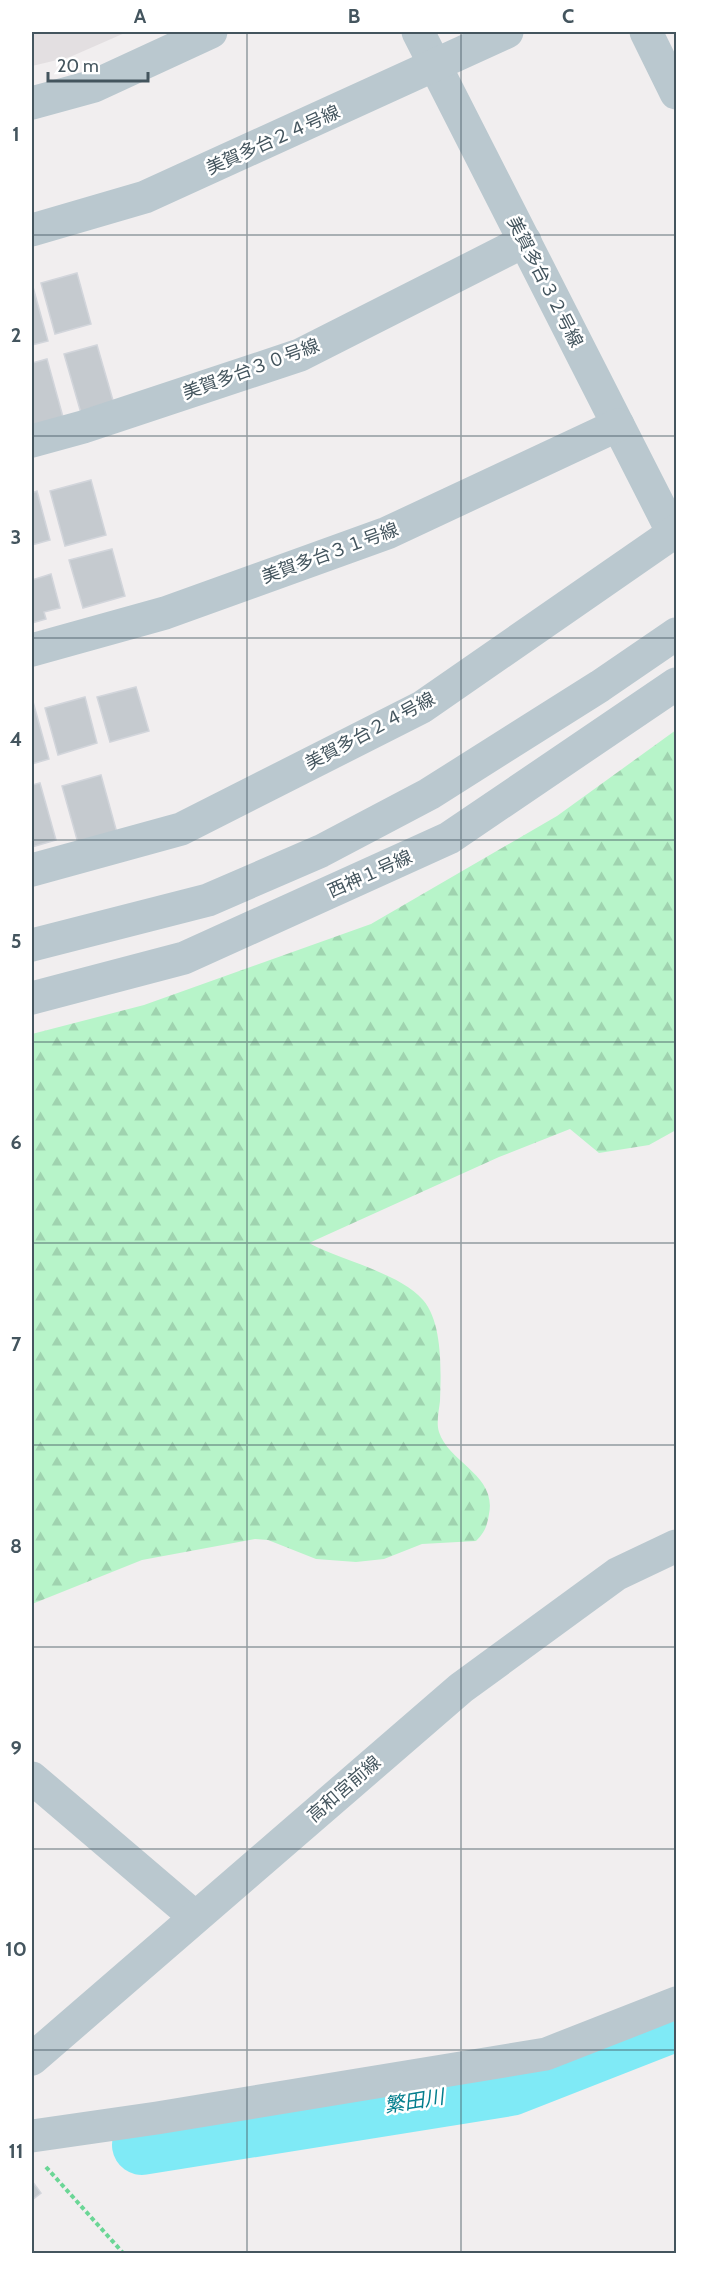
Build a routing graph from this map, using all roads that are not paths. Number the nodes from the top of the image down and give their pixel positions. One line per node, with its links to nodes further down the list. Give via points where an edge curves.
1 (211, 32): 7 (street, via 94,86)
2 (418, 32): 5 (street, 美賀多台３２号線)
3 (507, 32): 5 (street, 美賀多台２４号線)
4 (646, 32): 6 (street)
5 (436, 66): 8 (street, 美賀多台２４号線, via 145,197); 9 (street, 美賀多台３２号線)
6 (676, 93)
7 (32, 103)
8 (32, 230)
9 (525, 241): 10 (street, 美賀多台３２号線); 11 (street, 美賀多台３０号線, via 300,355)
10 (618, 425): 12 (street, 美賀多台３２号線); 14 (street, 美賀多台３１号線, via 387,533 165,613)
11 (32, 441)
12 (675, 532): 16 (street, 美賀多台２４号線, via 422,707 181,829)
13 (676, 634): 17 (street, via 429,794 321,851 208,900)
14 (32, 650)
15 (676, 684): 18 (street, 西神１号線, via 449,838 184,958)
16 (32, 870)
17 (32, 945)
18 (32, 998)
19 (676, 1545): 21 (street, 高和宮前線, via 617,1574 461,1688)
20 (32, 1778): 21 (street)
21 (195, 1917): 23 (street, 高和宮前線)
22 (676, 2003): 24 (street, via 546,2054 157,2118)
23 (32, 2059)
24 (35, 2148)

